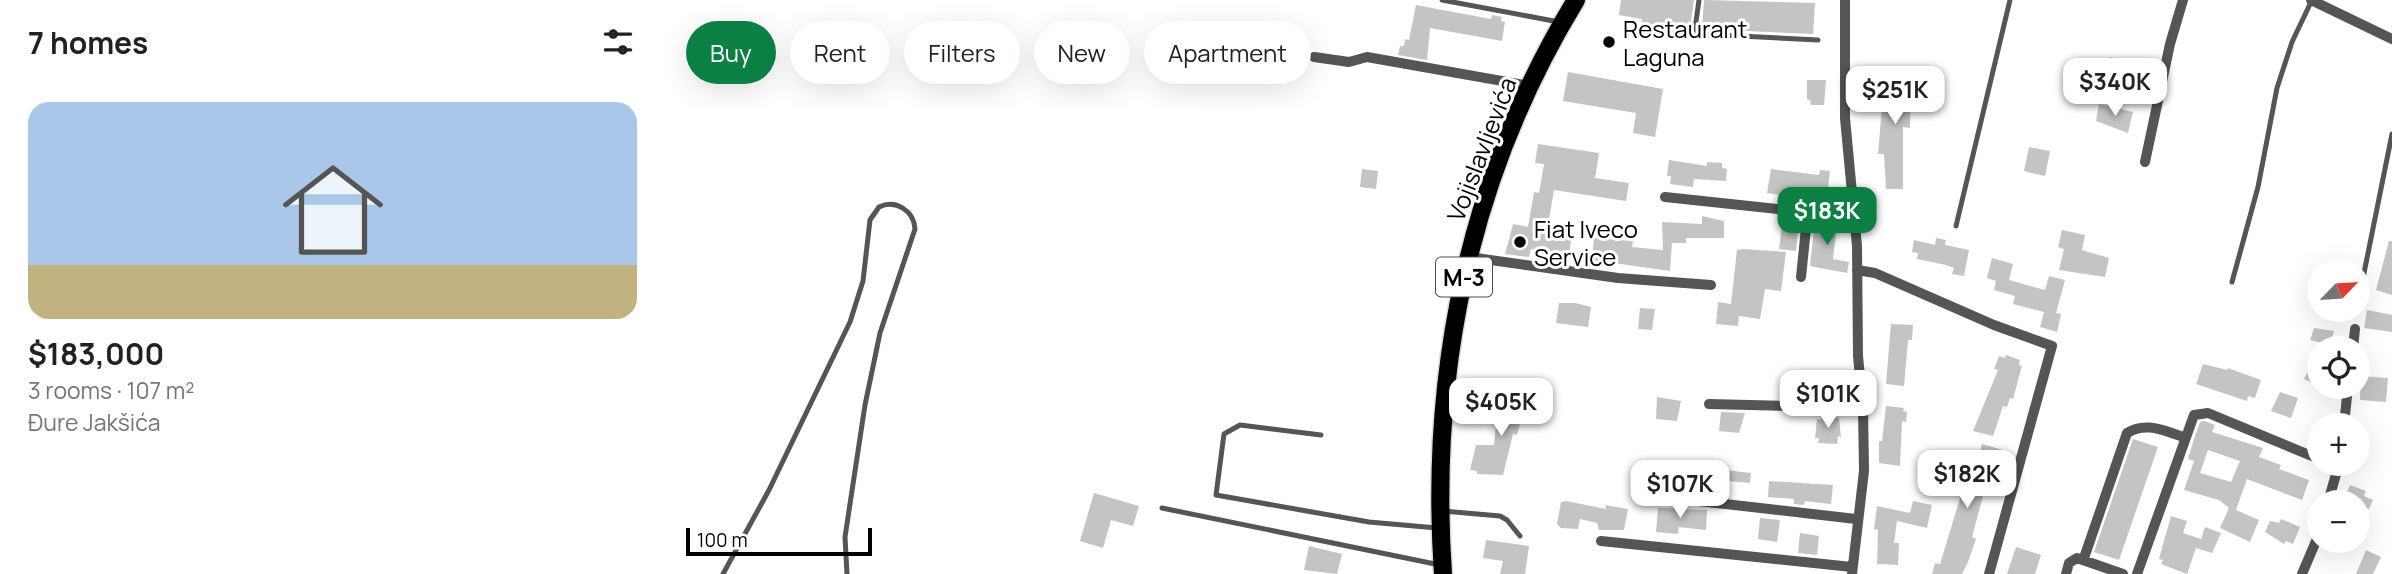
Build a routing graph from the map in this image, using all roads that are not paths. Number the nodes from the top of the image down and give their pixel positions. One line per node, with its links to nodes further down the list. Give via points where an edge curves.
1 (1443, 0): 8 (lane)
2 (1576, 0): 8 (main road, Vojislavljevića / M-3)
3 (1699, 0): 10 (lane, via 1695,29 1699,34)
4 (1845, 0): 16 (street, via 1845,117)
5 (2010, 0): 18 (lane)
6 (2183, 0): 14 (street, via 2169,44)
7 (2311, 0): 9 (street); 23 (lane, via 2277,88 2264,161)
8 (1562, 23): 12 (main road, Vojislavljevića / M-3)
9 (2392, 39)
10 (1818, 40)
11 (1314, 57): 12 (street, via 1349,62 1367,57)
12 (1530, 86): 19 (main road, Vojislavljevića / M-3, via 1492,178)
13 (2392, 134): 20 (lane)
14 (2145, 162)
15 (1665, 197): 17 (street, via 1747,208)
16 (1853, 205): 17 (street); 21 (street)
17 (1808, 209): 22 (street)
18 (1956, 226)
19 (1469, 257): 24 (street, via 1618,278); 34 (main road, Vojislavljevića / M-3, via 1444,389)
20 (2367, 259)
21 (1857, 270): 28 (street); 44 (street, via 1875,273 2052,346)
22 (1801, 277)
23 (2232, 282)
24 (1711, 285)
25 (2355, 329): 26 (street)
26 (2354, 336)
27 (1709, 404): 28 (street)
28 (1863, 408): 35 (street, via 1864,471)
29 (1321, 435): 34 (lane, via 1240,425 1230,428 1224,435 1216,495 1369,522)
30 (2184, 437): 31 (street, via 2194,415 2208,413); 39 (street, via 2148,426 2127,433); 47 (street)
31 (2307, 454)
32 (1664, 498): 35 (street)
33 (1162, 508): 40 (lane)
34 (1440, 519): 36 (lane, via 1500,516); 40 (main road, Vojislavljevića / M-3)
35 (1856, 519): 41 (street)
36 (1520, 536)
37 (1601, 541): 41 (street)
38 (2311, 553): 48 (street)
39 (2084, 558): 45 (street, via 2073,560); 46 (street)
40 (1443, 570)
41 (1852, 571)
42 (723, 574): 43 (lane, via 850,322 863,281 870,219 879,207 893,204 906,210 915,229 880,333 865,405 845,537)
43 (847, 574)
44 (1989, 574)
45 (2066, 574)
46 (2123, 574)
47 (2137, 574)
48 (2302, 574)

